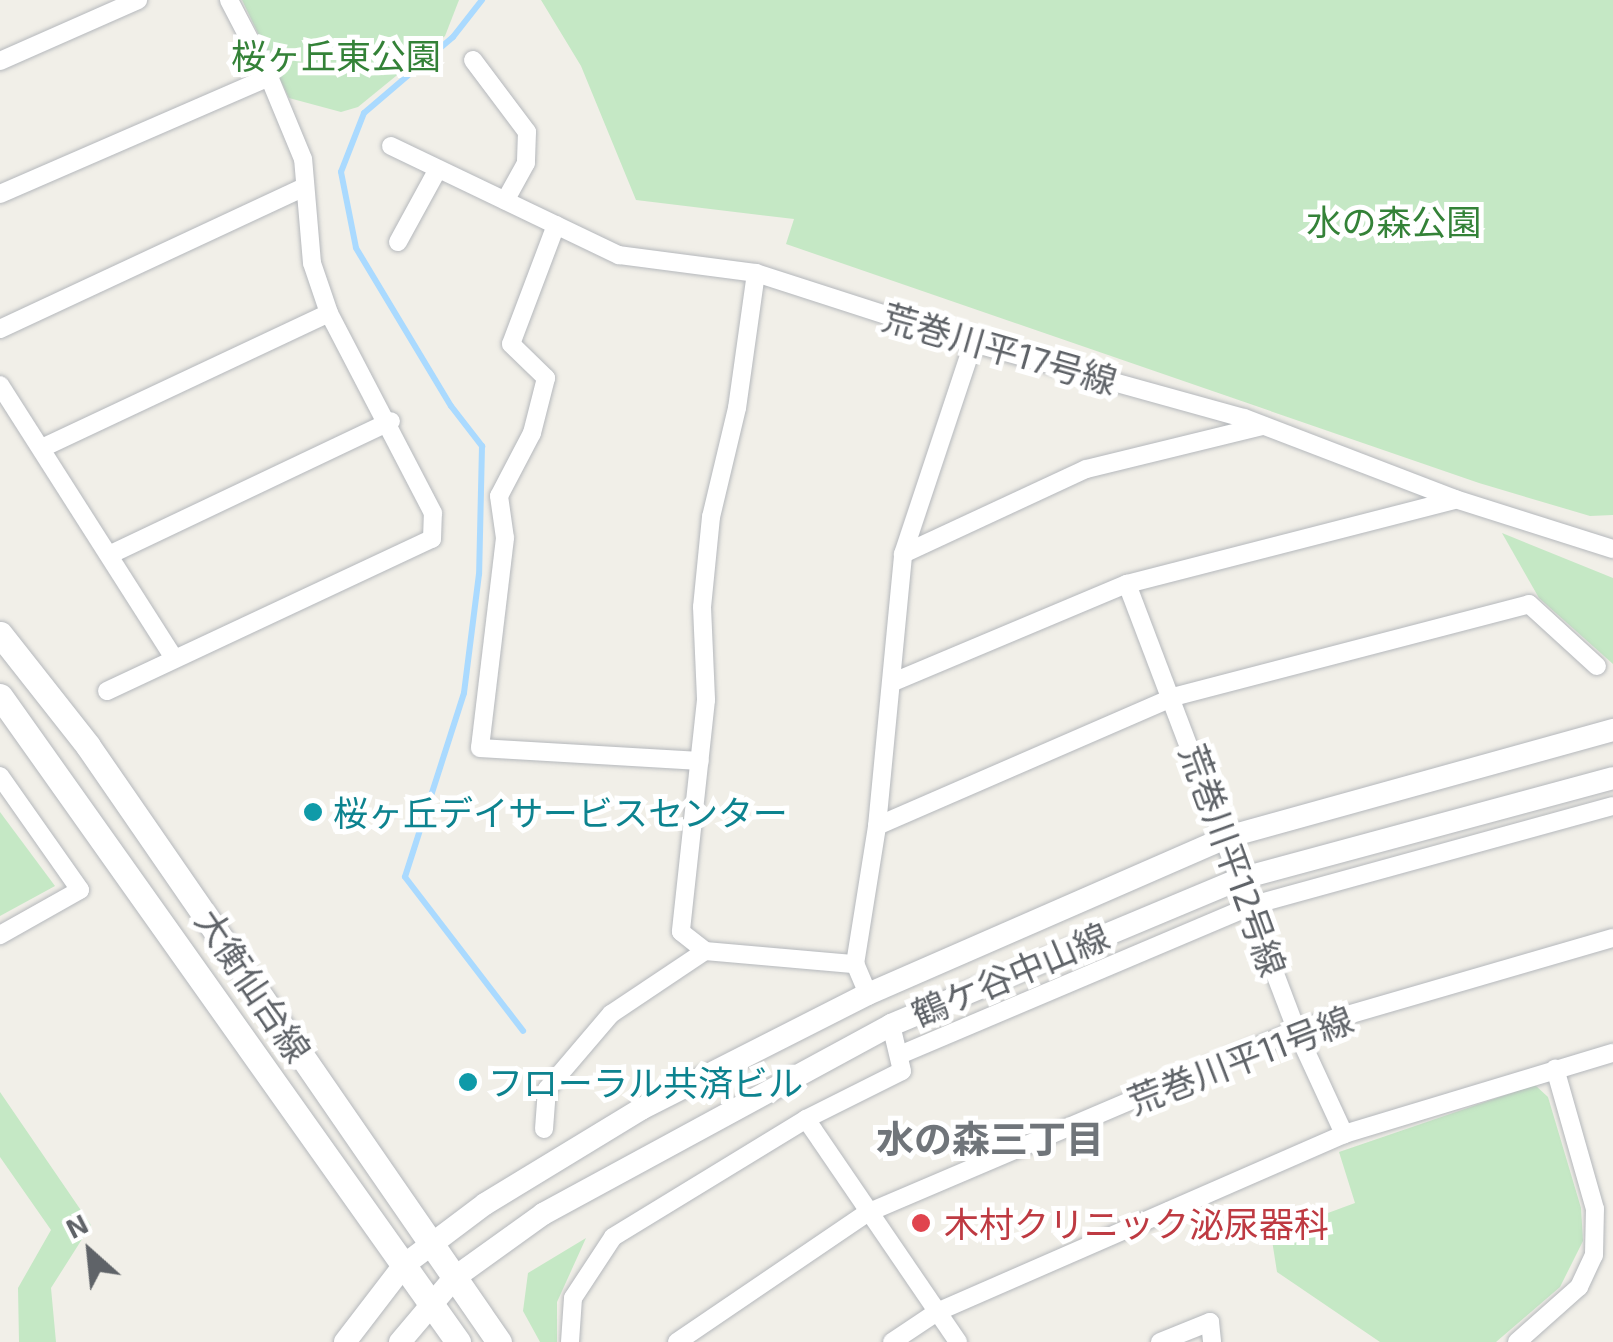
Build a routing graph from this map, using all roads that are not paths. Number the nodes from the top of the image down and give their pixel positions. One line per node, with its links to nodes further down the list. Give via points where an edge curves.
1 (138, 0): 3 (street)
2 (229, 0): 5 (street)
3 (0, 60)
4 (473, 60): 10 (street, via 527,132 526,163)
5 (270, 77): 8 (street, via 303,159); 9 (street)
6 (391, 146): 7 (street, 荒巻川平17号線)
7 (438, 169): 10 (street, 荒巻川平17号線); 12 (street)
8 (304, 187): 14 (street, via 312,263); 15 (street)
9 (0, 194)
10 (506, 202): 11 (street, 荒巻川平17号線)
11 (556, 226): 13 (street, 荒巻川平17号線, via 619,255); 34 (street, via 511,344 546,378 532,434 499,496 505,538 480,748)
12 (398, 242)
13 (756, 273): 16 (street, 荒巻川平17号線); 34 (street, via 737,408 712,517 702,606 706,700)
14 (329, 313): 18 (street); 20 (street)
15 (0, 329)
16 (973, 343): 19 (street, 荒巻川平17号線); 23 (street)
17 (0, 385): 20 (street)
18 (391, 421): 24 (street); 27 (street, via 433,513 432,539)
19 (1264, 426): 21 (street, 荒巻川平17号線); 23 (street, via 1086,469)
20 (42, 448): 24 (street)
21 (1455, 500): 22 (street, 荒巻川平17号線); 25 (street)
22 (1613, 549)
23 (903, 554): 29 (street)
24 (110, 555): 27 (street)
25 (1127, 584): 29 (street); 32 (street, 荒巻川平12号線)
26 (0, 634): 56 (main road, 大衡仙台線, via 88,746)
27 (173, 657): 30 (street)
28 (1598, 666): 32 (street, via 1529,604)
29 (891, 684): 38 (street)
30 (107, 691)
31 (0, 696): 57 (main road, 大衡仙台線)
32 (1173, 697): 38 (street); 39 (street, 荒巻川平12号線)
33 (1613, 730): 39 (street)
34 (700, 761): 44 (street, via 681,932)
35 (0, 776): 42 (street, via 80,890)
36 (1613, 778): 40 (street, 鶴ケ谷中山線)
37 (1613, 806): 41 (street)
38 (877, 826): 45 (street)
39 (1227, 837): 40 (street, 荒巻川平12号線); 46 (street)
40 (1242, 878): 41 (street, 荒巻川平12号線); 47 (street, 鶴ケ谷中山線)
41 (1254, 906): 48 (street, 荒巻川平12号線); 50 (street)
42 (0, 935)
43 (1613, 938): 48 (street, 荒巻川平11号線)
44 (704, 951): 45 (street); 53 (street, via 610,1014 547,1089)
45 (855, 964): 46 (street)
46 (868, 994): 56 (street, via 641,1109)
47 (891, 1025): 50 (street); 58 (street, 鶴ケ谷中山線, via 617,1170)
48 (1296, 1030): 54 (street, 荒巻川平12号線); 55 (street, 荒巻川平11号線)
49 (1613, 1053): 51 (street)
50 (902, 1054): 52 (street, via 902,1071)
51 (1555, 1068): 54 (street); 71 (street, via 1594,1209 1594,1255 1580,1287)
52 (806, 1119): 55 (street); 65 (street, via 613,1237 573,1298)
53 (544, 1130)
54 (1344, 1134): 60 (street)
55 (867, 1213): 60 (street); 66 (street, 荒巻川平11号線)
56 (430, 1244): 57 (street); 58 (main road, 大衡仙台線)
57 (404, 1265): 59 (main road, 大衡仙台線); 61 (street)
58 (454, 1278): 59 (street, 鶴ケ谷中山線); 64 (main road, 大衡仙台線)
59 (430, 1302): 62 (street, 鶴ケ谷中山線); 63 (main road, 大衡仙台線)
60 (937, 1312): 67 (street); 68 (street)
61 (345, 1342)
62 (400, 1342)
63 (458, 1342)
64 (500, 1342)
65 (570, 1342)
66 (677, 1342)
67 (892, 1342)
68 (958, 1342)
69 (1160, 1342): 70 (street, via 1210,1322)
70 (1212, 1342)
71 (1518, 1342)

